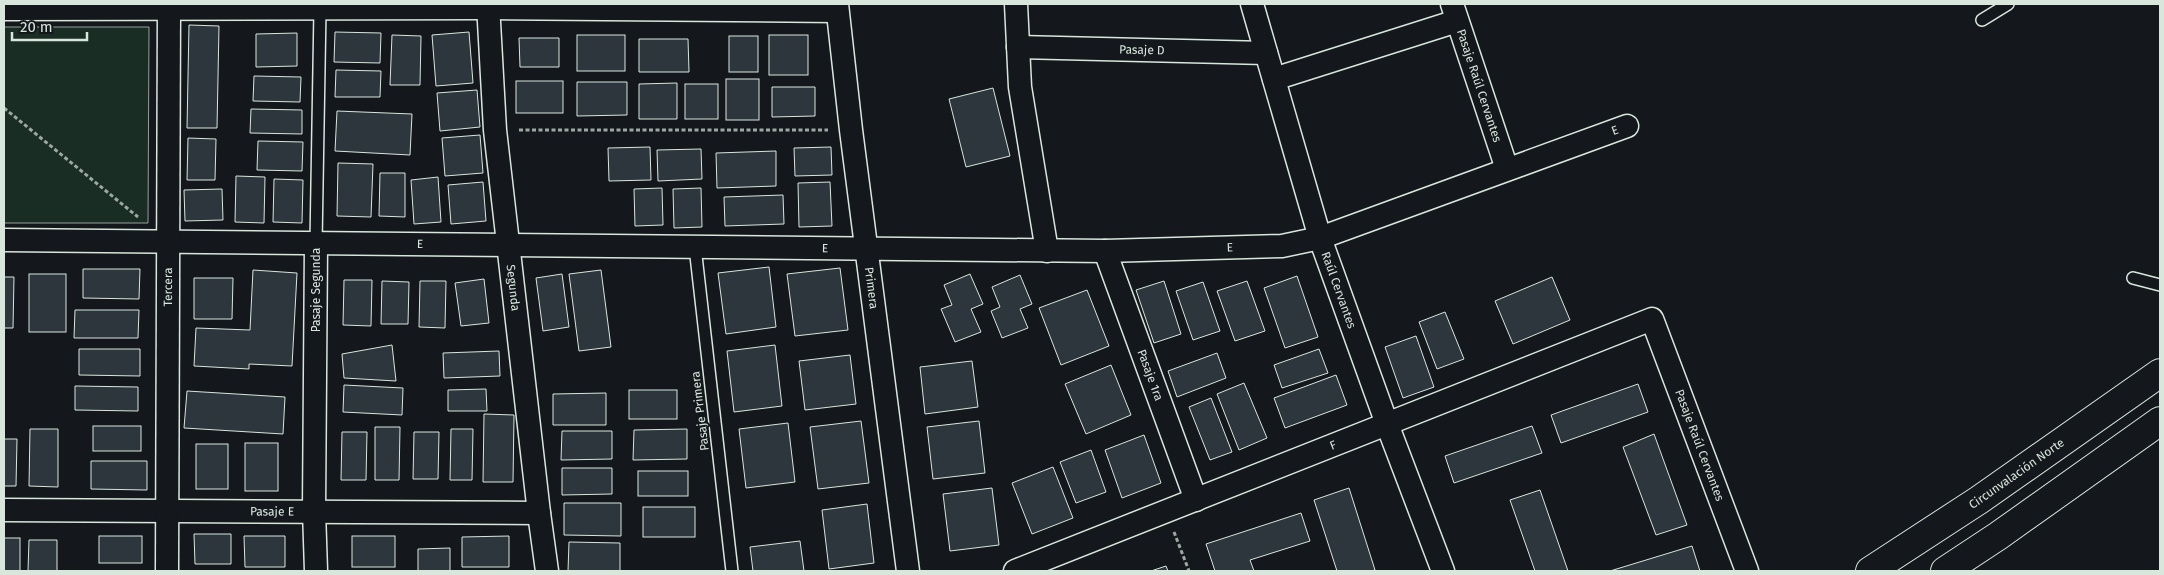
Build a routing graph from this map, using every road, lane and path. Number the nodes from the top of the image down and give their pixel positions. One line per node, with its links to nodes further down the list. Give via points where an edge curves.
1 (1016, 4): 11 (street)
2 (1252, 4): 12 (street, Raúl Cervantes)
3 (2008, 4): 10 (lane)
4 (169, 6): 7 (street); 8 (street); 21 (street, Tercera)
5 (488, 6): 6 (street); 8 (street); 16 (street, Segunda)
6 (837, 7): 17 (street, Primera)
7 (4, 9)
8 (320, 9): 22 (lane, Pasaje Segunda)
9 (1455, 12): 13 (street); 18 (street, Pasaje Raúl Cervantes)
10 (1982, 20)
11 (1018, 47): 12 (street, Pasaje D); 26 (street, via 1020,88)
12 (1266, 53): 13 (street, Raúl Cervantes)
13 (1274, 79): 19 (street, Raúl Cervantes)
14 (4, 108): 21 (path)
15 (1626, 126): 18 (street, E)
16 (495, 130): 17 (path); 23 (street, Segunda)
17 (851, 130): 25 (street, Primera)
18 (1507, 169): 19 (street, E)
19 (1320, 238): 27 (street, E, via 1282,246); 33 (street, Raúl Cervantes)
20 (4, 240): 21 (street, E)
21 (168, 241): 22 (street, E); 36 (street, Tercera)
22 (316, 243): 23 (street, E); 38 (street, Pasaje Segunda)
23 (507, 245): 24 (street, E); 39 (street, Segunda)
24 (695, 248): 25 (street, E); 43 (lane, Pasaje Primera)
25 (867, 250): 26 (street, E); 44 (street, Primera)
26 (1047, 250): 27 (street, E)
27 (1105, 251): 34 (street, Pasaje 1ra)
28 (2132, 278): 29 (lane)
29 (2160, 285)
30 (1652, 318): 33 (street, F); 48 (street, Pasaje Raúl Cervantes)
31 (2160, 373): 49 (highway, Circunvalación Norte, via 1979,500)
32 (2160, 421): 50 (highway)
33 (1387, 424): 34 (street, F); 47 (street, Raúl Cervantes)
34 (1196, 500): 37 (street, F)
35 (4, 510): 36 (street, Pasaje E)
36 (166, 510): 38 (street, Pasaje E); 40 (street, Tercera)
37 (1165, 511): 45 (street, F); 46 (path)
38 (314, 512): 39 (street, Pasaje E); 41 (street, Pasaje Segunda)
39 (539, 513): 42 (street, Segunda)
40 (166, 571)
41 (316, 571)
42 (548, 571)
43 (732, 571)
44 (908, 571)
45 (1015, 571)
46 (1189, 571)
47 (1443, 571)
48 (1747, 571)
49 (1870, 571)
50 (1945, 571)

